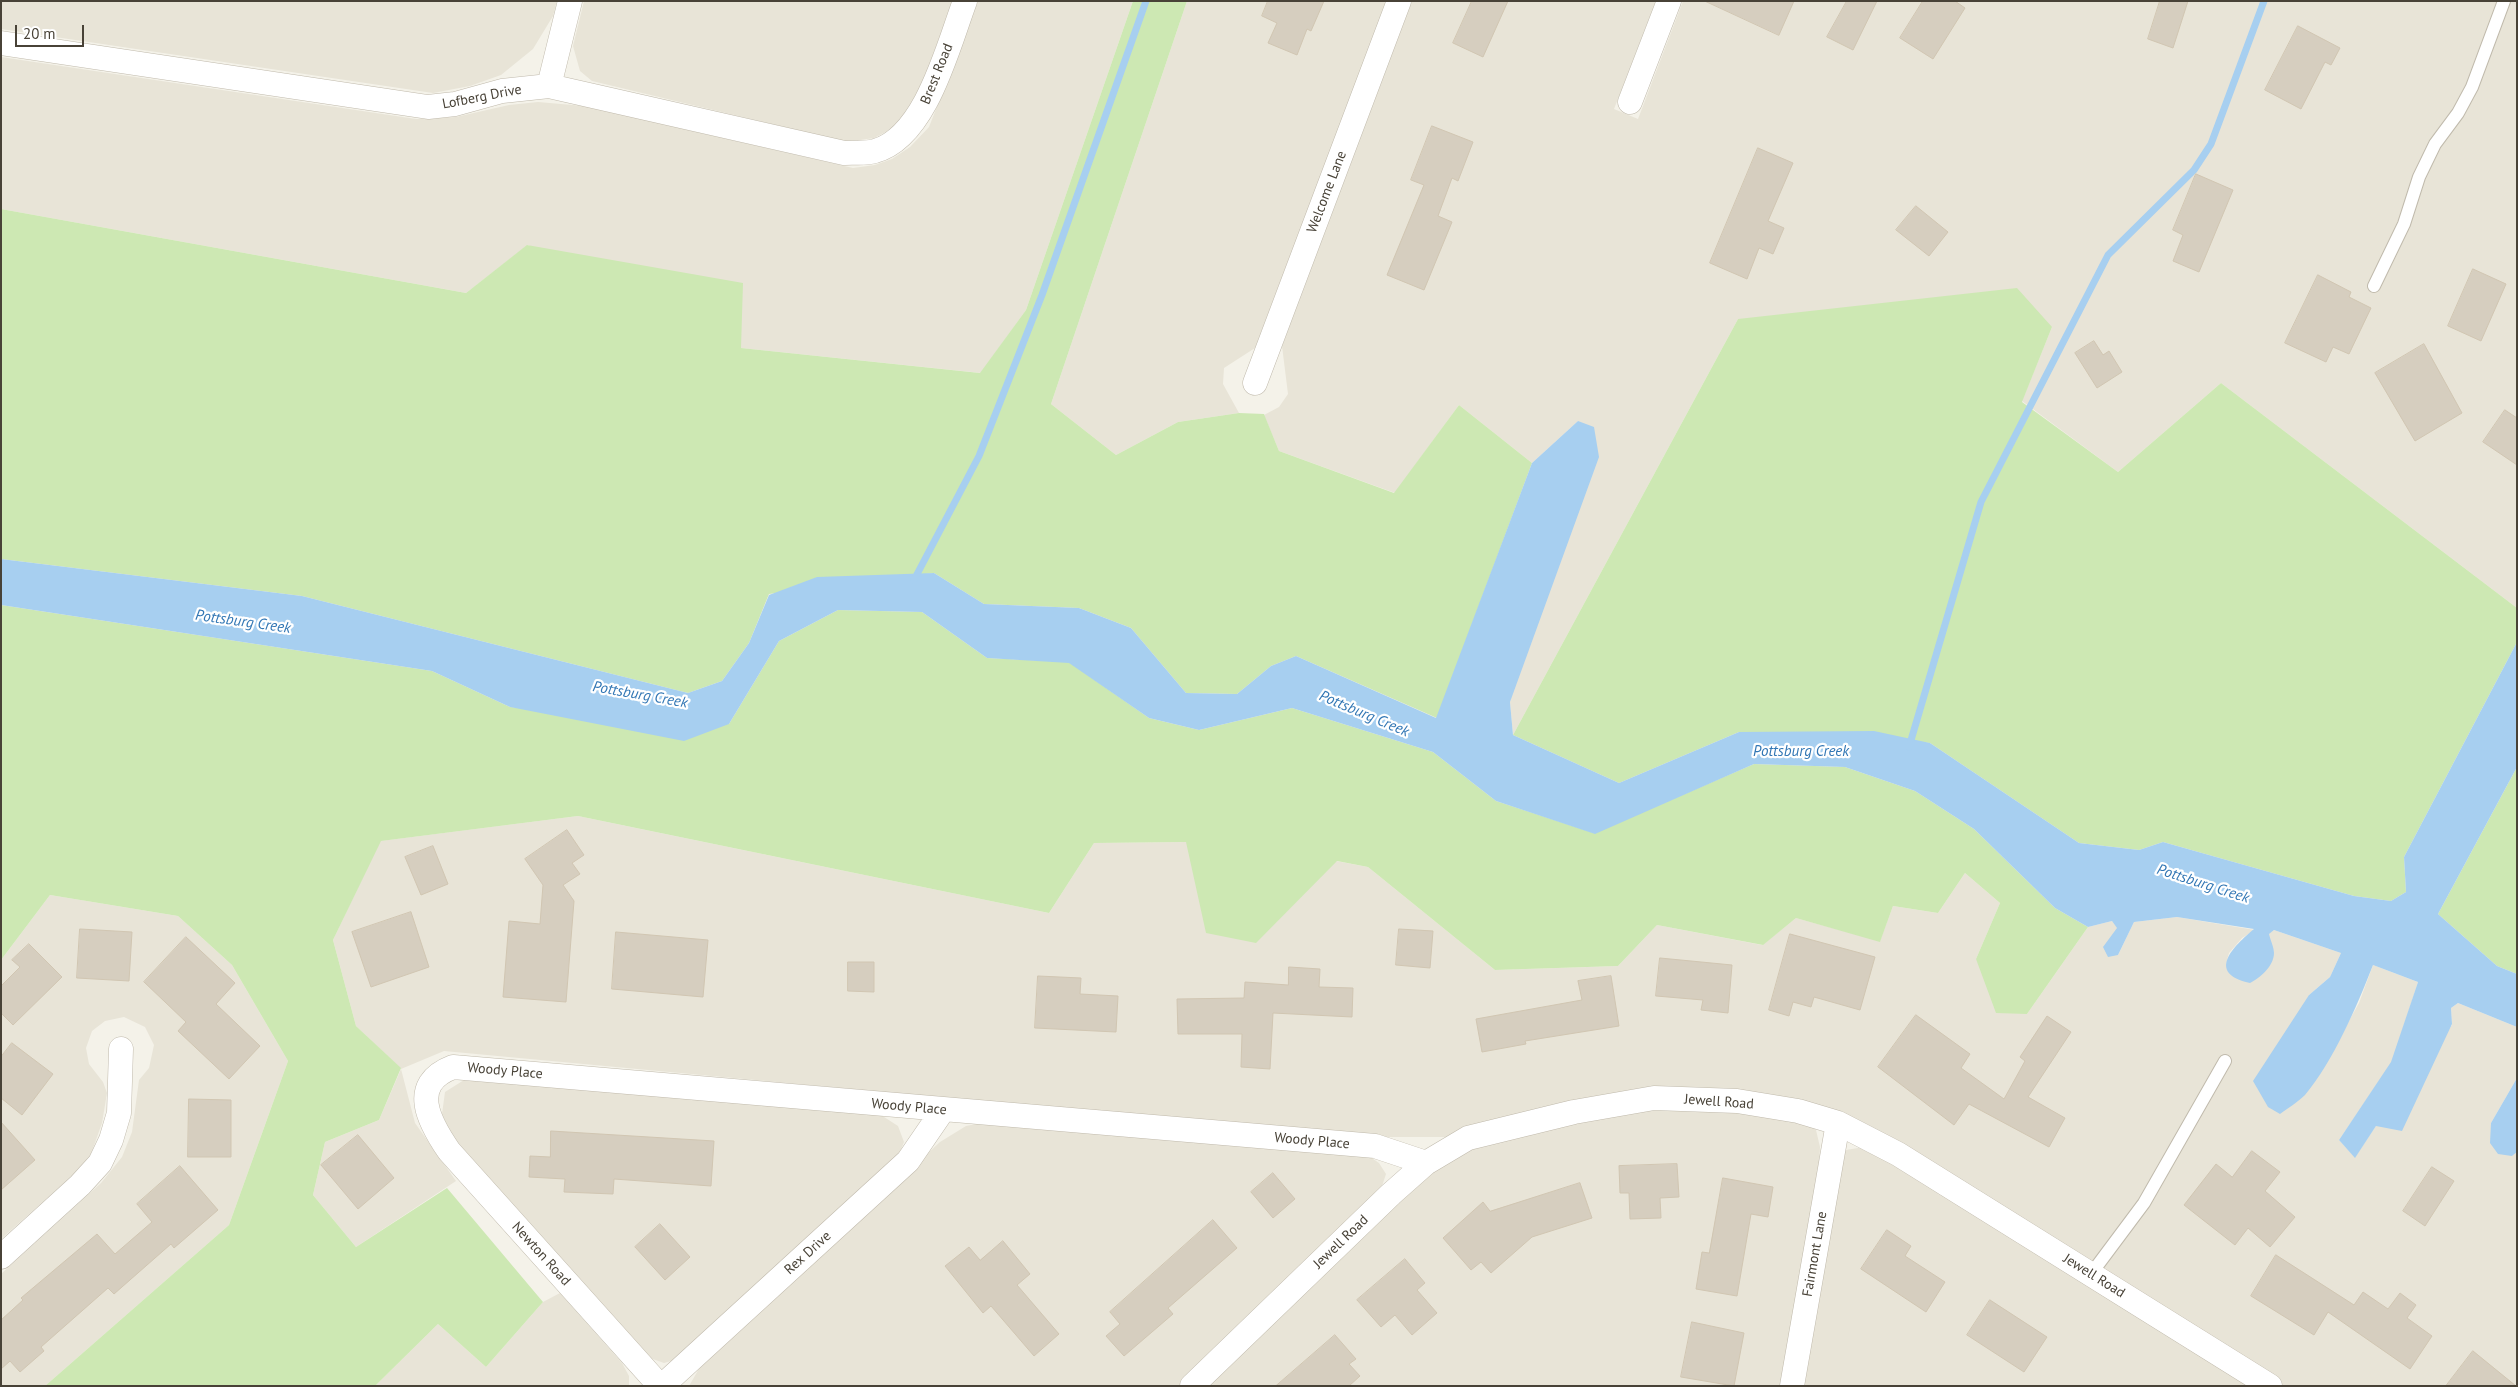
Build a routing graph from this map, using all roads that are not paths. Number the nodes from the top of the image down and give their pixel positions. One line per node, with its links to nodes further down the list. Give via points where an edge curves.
1 (570, 1): 7 (street)
2 (965, 1): 9 (street, Brest Road, via 928,100)
3 (1400, 1): 11 (street, Welcome Lane)
4 (1668, 1): 8 (street)
5 (2504, 1): 10 (lane, via 2472,87 2458,114 2435,144 2419,177 2404,224)
6 (1, 43): 7 (street, Lofberg Drive, via 428,107 455,104 502,91)
7 (550, 86): 9 (street, Lofberg Drive, via 844,153 874,152)
8 (1630, 102)
9 (898, 140)
10 (2374, 286)
11 (1255, 383)
12 (121, 1049): 18 (street, via 119,1113 100,1163)
13 (2225, 1061): 19 (lane, via 2144,1203)
14 (943, 1110): 15 (street, Woody Place, via 453,1067 440,1072 430,1083 426,1097); 17 (street, Woody Place, via 1375,1146); 20 (street, Rex Drive, via 908,1160)
15 (429, 1117): 20 (street, Newton Road, via 449,1151)
16 (1838, 1123): 17 (street, Jewell Road, via 1798,1111 1737,1101 1654,1098 1574,1112 1468,1138); 19 (street, Jewell Road, via 1898,1154); 22 (street, Fairmont Lane)
17 (1426, 1163): 21 (street, Jewell Road)
18 (1, 1257)
19 (2091, 1274): 23 (street, Jewell Road)
20 (661, 1386)
21 (1192, 1386)
22 (1792, 1386)
23 (2270, 1386)

